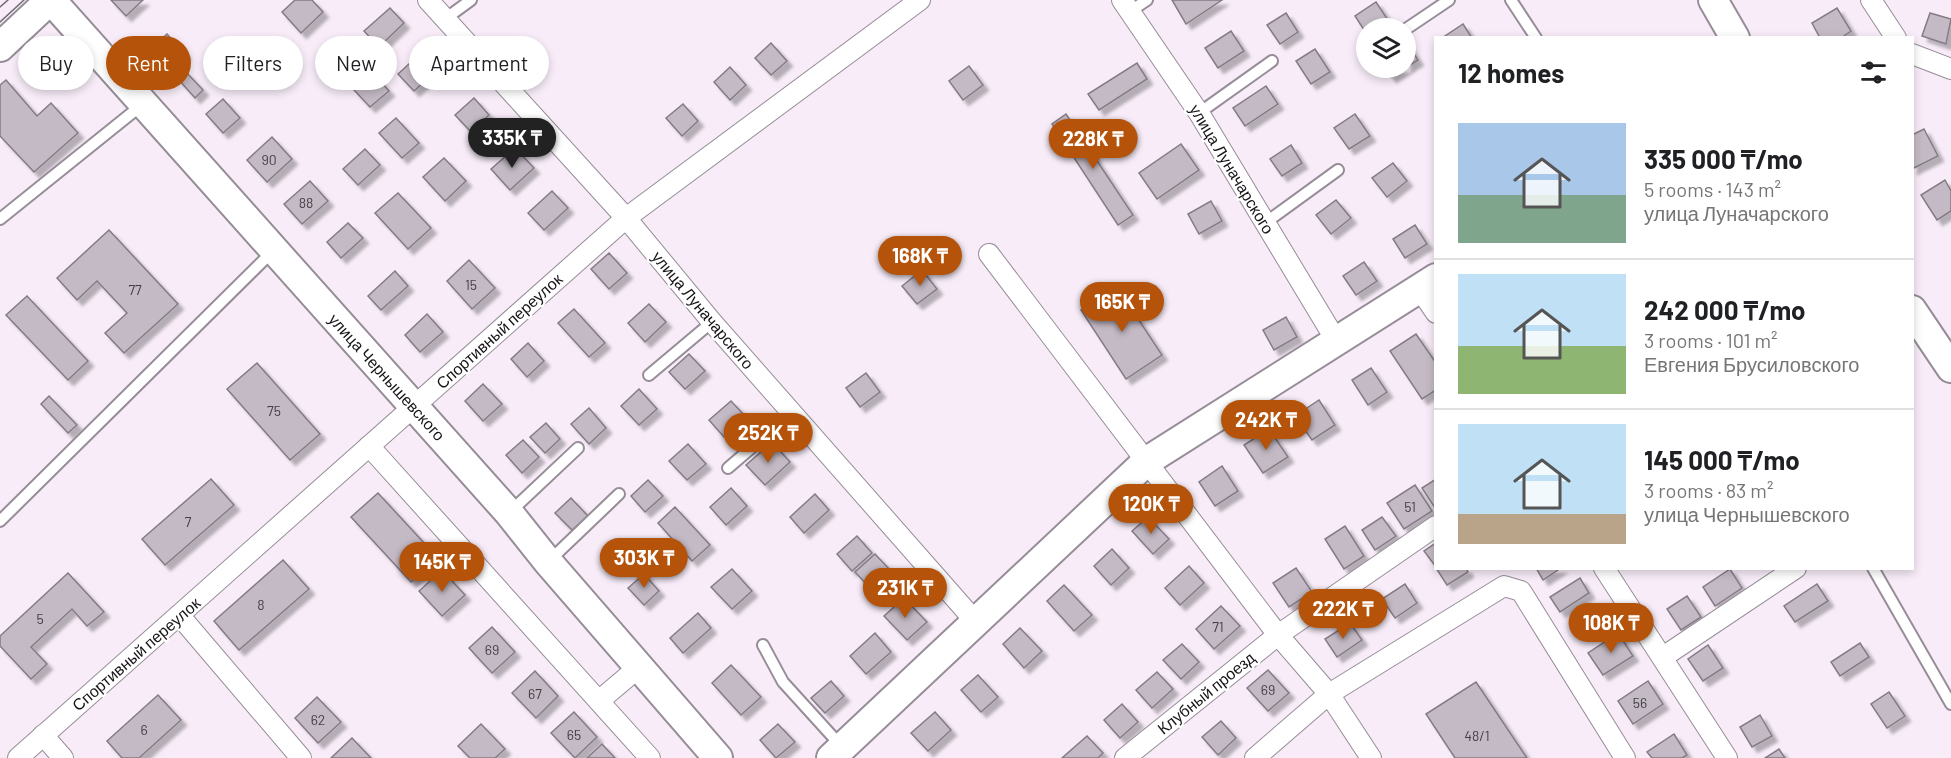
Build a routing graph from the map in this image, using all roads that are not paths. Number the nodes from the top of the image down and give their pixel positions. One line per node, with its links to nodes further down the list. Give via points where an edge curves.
1 (51, 0): 16 (street); 20 (street, улица Чернышевского)
2 (428, 0): 11 (street, улица Луначарского)
3 (471, 0): 11 (lane)
4 (920, 0): 23 (street, Спортивный переулок)
5 (1147, 0): 10 (lane)
6 (1449, 0): 12 (lane)
7 (1511, 0): 13 (lane)
8 (1713, 0): 14 (street)
9 (1871, 0): 15 (street)
10 (1126, 6): 21 (street, улица Луначарского)
11 (444, 19): 23 (street, улица Луначарского)
12 (1416, 22)
13 (1535, 36)
14 (1734, 36)
15 (1895, 36)
16 (0, 47)
17 (1914, 55): 19 (street)
18 (1272, 62): 21 (lane)
19 (1951, 69)
20 (143, 104): 24 (lane); 26 (street, улица Чернышевского)
21 (1199, 113): 25 (street, улица Луначарского)
22 (1338, 170): 25 (lane)
23 (626, 218): 31 (street, улица Луначарского); 35 (street, Спортивный переулок)
24 (0, 219)
25 (1265, 223): 32 (street, улица Луначарского)
26 (274, 251): 35 (street, улица Чернышевского); 43 (lane)
27 (989, 254): 39 (street)
28 (1427, 283): 29 (street); 32 (street)
29 (1434, 306)
30 (1914, 313): 33 (street)
31 (712, 322): 34 (lane); 36 (street, улица Луначарского)
32 (1337, 342): 39 (street)
33 (1951, 368)
34 (649, 375)
35 (413, 408): 37 (street, Спортивный переулок); 42 (street, улица Чернышевского)
36 (792, 413): 40 (lane); 50 (street, улица Луначарского)
37 (369, 447): 49 (street, Спортивный переулок); 56 (street)
38 (578, 448): 42 (lane)
39 (1147, 461): 50 (street); 51 (street)
40 (728, 468)
41 (619, 494): 45 (lane)
42 (509, 513): 45 (street, улица Чернышевского)
43 (0, 522)
44 (1434, 527): 51 (street, Клубный проезд)
45 (548, 562): 54 (street, улица Чернышевского)
46 (1605, 570): 53 (street)
47 (1793, 570): 53 (street)
48 (1874, 570): 57 (lane)
49 (179, 615): 58 (street, Спортивный переулок); 62 (street)
50 (975, 621): 59 (street)
51 (1278, 635): 55 (street); 65 (street, Клубный проезд)
52 (763, 645): 59 (lane, via 783,682)
53 (1663, 657): 69 (street)
54 (639, 667): 56 (street); 64 (street, улица Чернышевского)
55 (1329, 694): 66 (street); 67 (street); 68 (street, via 1504,586 1521,591)
56 (600, 700): 63 (street)
57 (1951, 704)
58 (43, 735): 60 (street, Спортивный переулок); 61 (street)
59 (836, 753)
60 (18, 758)
61 (63, 758)
62 (301, 758)
63 (650, 758)
64 (718, 758)
65 (1125, 758)
66 (1256, 758)
67 (1371, 758)
68 (1625, 758)
69 (1727, 758)

